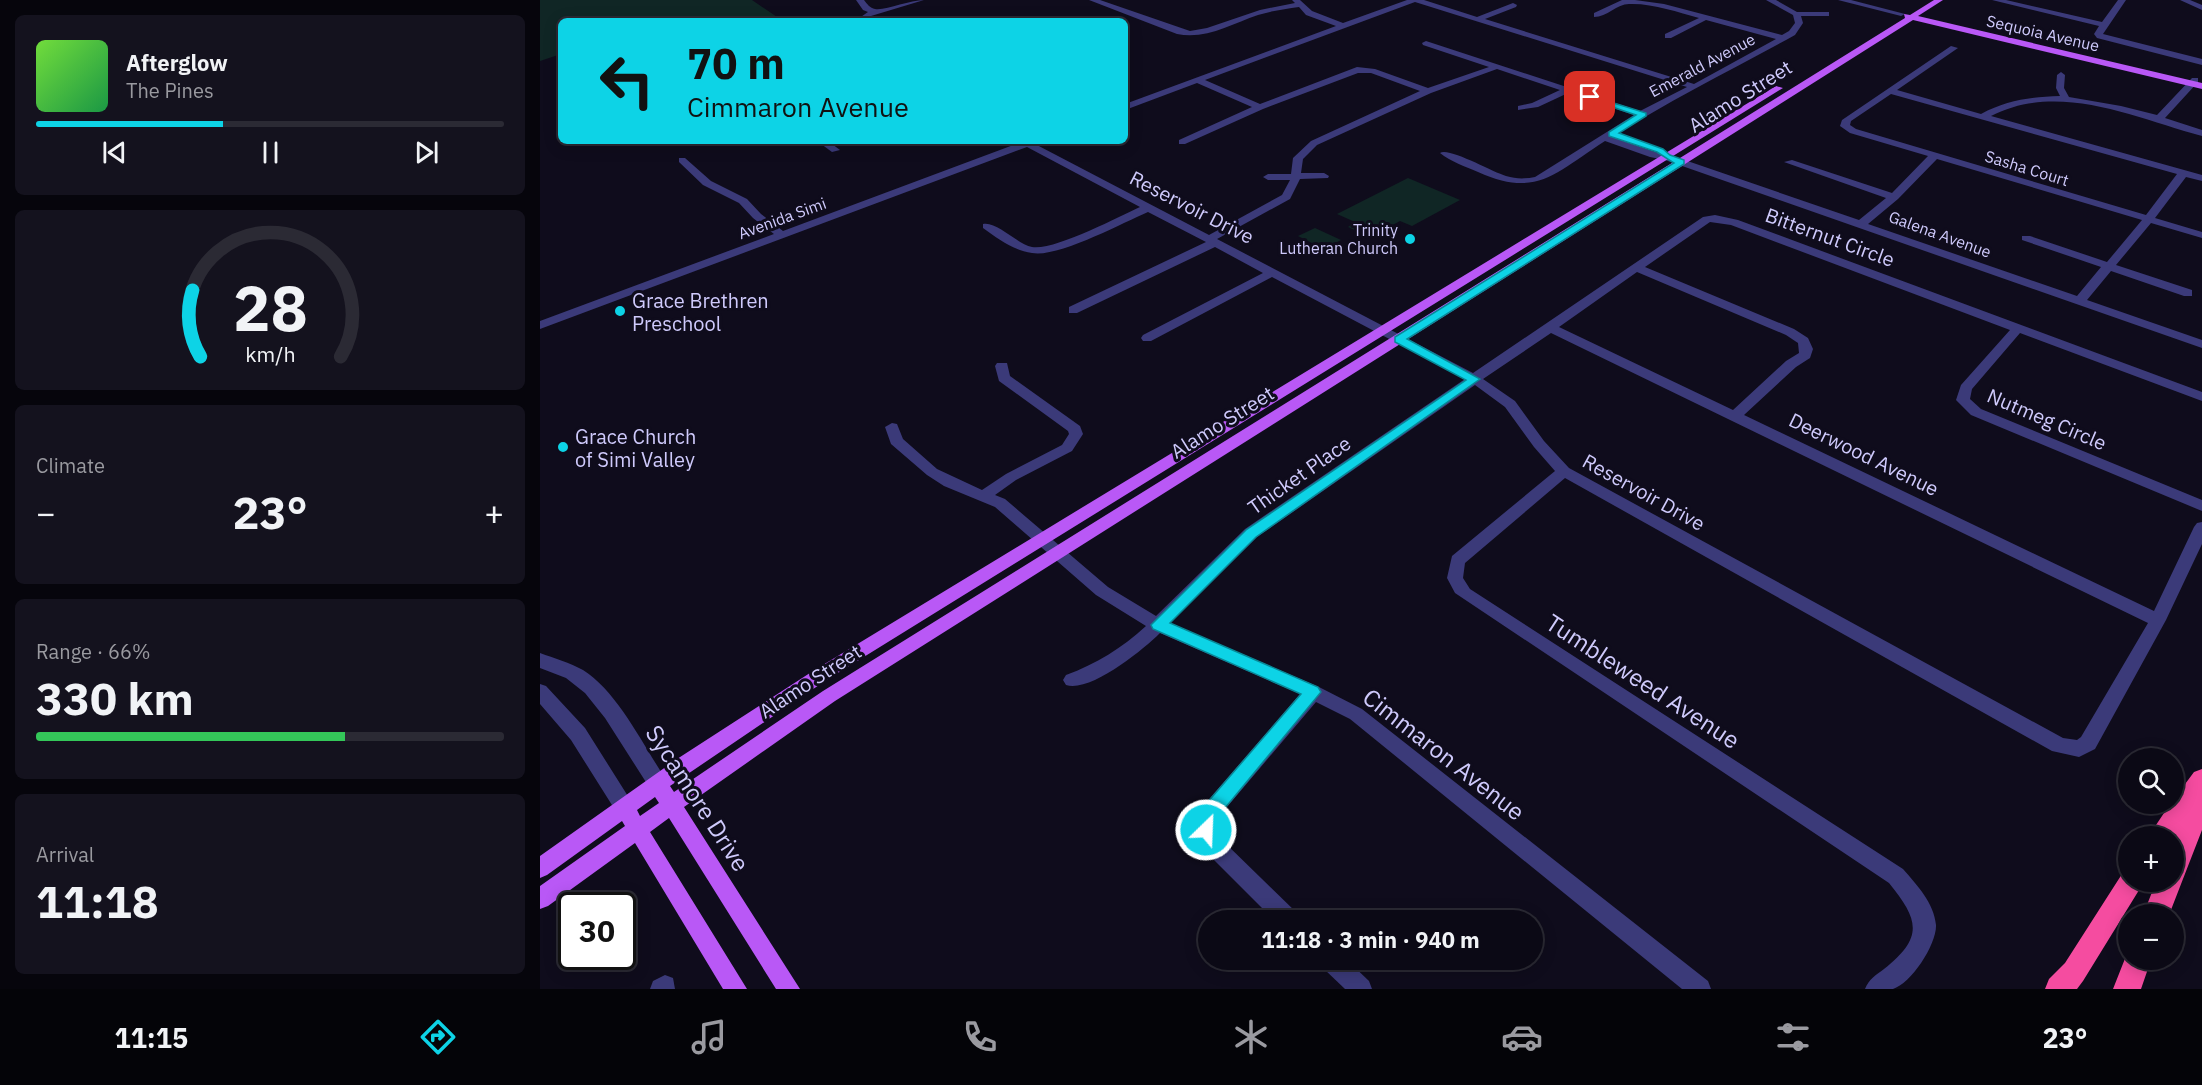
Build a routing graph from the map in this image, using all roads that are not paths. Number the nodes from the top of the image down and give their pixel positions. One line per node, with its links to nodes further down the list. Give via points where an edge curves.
1 (860, 0): 19 (street)
2 (920, 0): 19 (street)
3 (1093, 0): 14 (street, via 1191,34)
4 (1415, 0): 25 (street); 28 (street)
5 (1624, 0): 23 (street); 26 (street)
6 (1770, 0): 20 (street)
7 (1842, 0): 22 (street, Sequoia Avenue)
8 (1858, 0): 22 (street, Sequoia Avenue)
9 (1923, 0): 22 (main road, Alamo Street)
10 (1939, 0): 22 (main road, Alamo Street)
11 (1996, 0): 15 (street)
12 (2122, 0): 27 (street)
13 (2184, 0): 17 (street)
14 (1298, 3): 28 (street, via 1314,16)
15 (2014, 4): 18 (street); 27 (street)
16 (1513, 5): 25 (street)
17 (2202, 8)
18 (2006, 9)
19 (874, 12): 24 (street)
20 (1796, 14): 21 (street); 30 (street, Emerald Avenue, via 1798,28)
21 (1826, 14)
22 (1908, 14): 39 (main road, Sequoia Avenue); 60 (main road, Alamo Street); 62 (main road, Alamo Street)
23 (1597, 15)
24 (863, 18)
25 (1478, 19): 40 (street)
26 (1703, 19): 29 (street); 30 (street)
27 (2103, 25): 34 (street, via 2098,34 2105,38)
28 (1343, 26): 38 (street)
29 (1668, 36)
30 (1780, 40): 40 (street, Emerald Avenue)
31 (1426, 43): 36 (street)
32 (1954, 48): 43 (street)
33 (2202, 49): 34 (street)
34 (2192, 59): 35 (street)
35 (2202, 62)
36 (1499, 66): 41 (street); 42 (street)
37 (2061, 75): 44 (street, via 2060,88)
38 (1197, 81): 45 (street); 46 (street)
39 (2198, 83): 50 (street)
40 (1695, 87): 48 (street, Emerald Avenue)
41 (1568, 90): 47 (street); 48 (street)
42 (1428, 91): 46 (street, via 1372,71 1358,70); 67 (street, via 1314,143 1298,158)
43 (1890, 91): 49 (street); 59 (street, Sasha Court, via 1847,120 1845,126)
44 (2066, 100): 49 (street, via 2014,102); 50 (street, via 2104,105)
45 (1128, 106)
46 (1260, 107): 53 (street)
47 (1521, 108)
48 (1643, 115): 52 (street, Emerald Avenue)
49 (1982, 117): 64 (street)
50 (2158, 120): 51 (street)
51 (2202, 133)
52 (1609, 136): 58 (street, Emerald Avenue, via 1527,182 1514,182); 60 (street, Galena Avenue)
53 (1182, 142)
54 (826, 144): 57 (street)
55 (1023, 144): 74 (street, Avenida Simi)
56 (1032, 144): 70 (street, Reservoir Drive)
57 (835, 150)
58 (1445, 153)
59 (1934, 156): 69 (street); 71 (street, Sasha Court)
60 (1667, 157): 62 (street, Galena Avenue); 87 (main road, Alamo Street)
61 (682, 160): 74 (street, via 707,183 743,201)
62 (1681, 162): 72 (street, Galena Avenue); 89 (main road, Alamo Street)
63 (1789, 162): 69 (street)
64 (2183, 173): 68 (street); 71 (street)
65 (1324, 176): 67 (street)
66 (1268, 177): 67 (street)
67 (1296, 177): 77 (street, via 1291,190 1277,204)
68 (2202, 178)
69 (1894, 197): 72 (street)
70 (1148, 208): 73 (street, via 1040,253 1022,249); 77 (street, Reservoir Drive)
71 (2148, 220): 75 (street, Sasha Court); 78 (street)
72 (1861, 224): 82 (street, Galena Avenue)
73 (987, 226)
74 (782, 235): 84 (street, Avenida Simi)
75 (2202, 235)
76 (2026, 238): 78 (street)
77 (1212, 241): 80 (street, Reservoir Drive); 83 (street)
78 (2108, 267): 81 (street); 82 (street)
79 (1637, 268): 85 (street, Bitternut Circle); 86 (street, Bitternut Circle, via 1701,222 1725,219); 94 (street, via 1804,341 1808,349 1805,356 1791,364)
80 (1273, 272): 87 (street, Reservoir Drive); 88 (street)
81 (2188, 293)
82 (2079, 301): 90 (street, Galena Avenue)
83 (1073, 310)
84 (540, 326)
85 (1551, 328): 92 (street, Bitternut Circle); 94 (street, Deerwood Avenue)
86 (2018, 328): 93 (street, Bitternut Circle); 98 (street, Nutmeg Circle, via 1966,388 1963,400 1976,412)
87 (1383, 331): 89 (street, Reservoir Drive); 100 (main road, Alamo Street)
88 (1147, 338)
89 (1399, 339): 92 (street, Reservoir Drive); 101 (main road, Alamo Street)
90 (2202, 344)
91 (1002, 366): 97 (street, via 1004,378 1075,429 1076,434 1073,442 1059,453)
92 (1474, 379): 96 (street, Reservoir Drive, via 1510,404); 103 (street, Thicket Place, via 1251,533)
93 (2202, 397)
94 (1736, 415): 102 (street, Deerwood Avenue)
95 (892, 427): 97 (street, Cimmaron Avenue, via 896,441 932,472)
96 (1564, 471): 102 (street, Reservoir Drive, via 2059,745 2079,749 2088,743); 126 (street, Tumbleweed Avenue, via 1458,560 1453,573 1456,585 1896,876 1913,894 1926,935 1914,957)
97 (985, 495): 100 (street, Cimmaron Avenue, via 1000,502)
98 (2202, 506)
99 (2202, 527): 102 (street)
100 (1043, 539): 101 (street, Cimmaron Avenue); 109 (main road, Alamo Street, via 819,676)
101 (1057, 553): 103 (street, Cimmaron Avenue, via 1102,591); 111 (main road, Alamo Street, via 829,696)
102 (2158, 620)
103 (1159, 625): 105 (street, Thicket Place, via 1117,660); 107 (street, Cimmaron Avenue)
104 (540, 660): 109 (street, Sycamore Drive, via 582,678 604,703)
105 (1072, 680)
106 (540, 691): 112 (street, via 582,741)
107 (1313, 692): 119 (street, via 1212,810 1206,830 1214,846); 125 (street, Cimmaron Avenue, via 1356,714)
108 (2202, 778): 113 (highway)
109 (658, 784): 111 (main road, Sycamore Drive); 112 (main road, Alamo Street)
110 (2202, 799): 115 (highway)
111 (670, 806): 114 (main road, Alamo Street); 123 (main road, Sycamore Drive)
112 (624, 807): 114 (main road); 116 (main road, Alamo Street)
113 (2168, 826)
114 (638, 829): 118 (main road, Alamo Street); 122 (main road)
115 (2184, 845)
116 (540, 868)
117 (2125, 892): 127 (highway)
118 (540, 899)
119 (1279, 910)
120 (1341, 970): 124 (street)
121 (2134, 970): 128 (highway)
122 (736, 989)
123 (789, 989)
124 (1360, 989)
125 (1700, 989)
126 (1876, 989)
127 (2059, 989)
128 (2127, 989)

